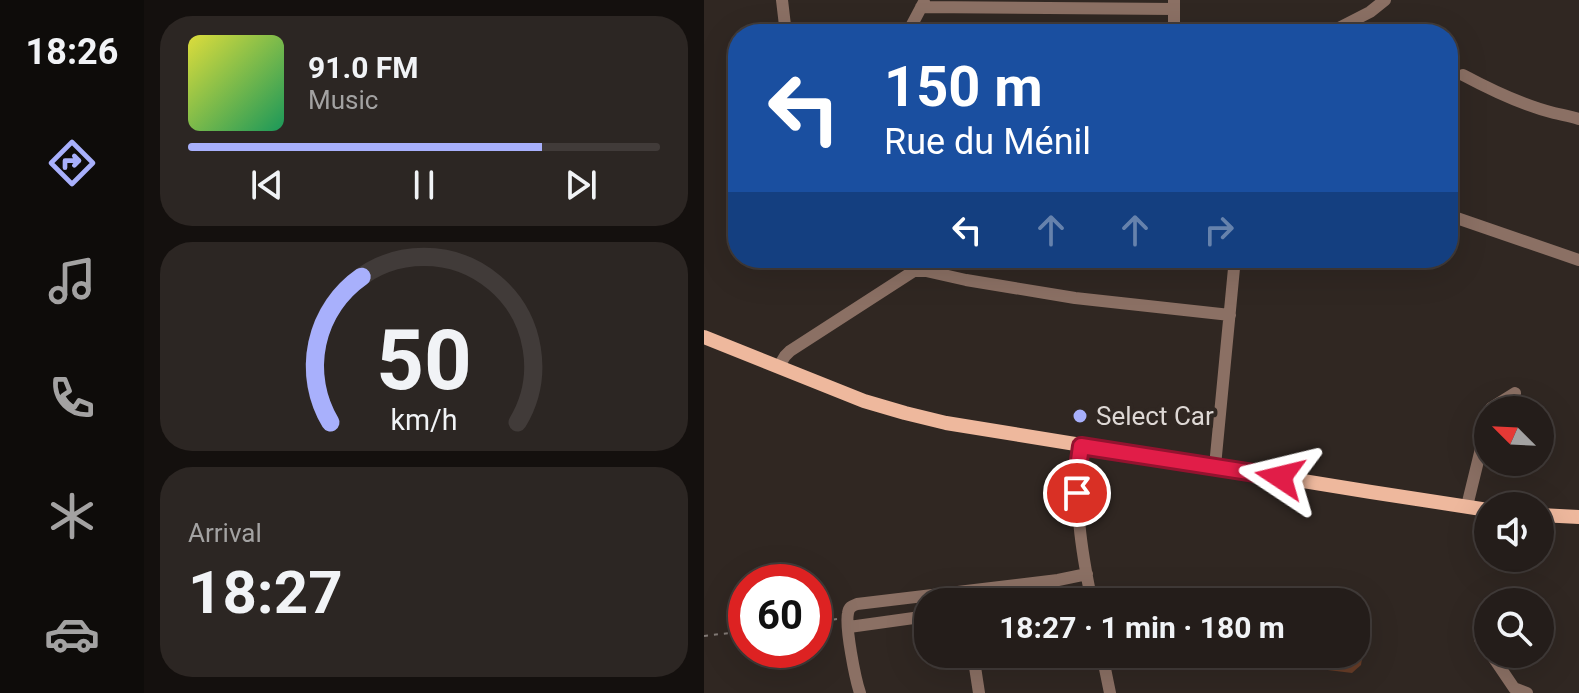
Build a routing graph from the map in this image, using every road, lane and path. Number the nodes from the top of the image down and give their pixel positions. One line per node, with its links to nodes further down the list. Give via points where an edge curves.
1 (782, 0): 5 (street)
2 (1385, 0): 7 (street)
3 (923, 4): 4 (street); 6 (street)
4 (1174, 4)
5 (785, 24)
6 (912, 24)
7 (1347, 24)
8 (1463, 75): 9 (street, via 1490,90)
9 (1579, 119)
10 (1458, 218): 11 (street)
11 (1579, 260)
12 (906, 268): 17 (street, via 790,351)
13 (920, 268): 15 (street, via 1075,298)
14 (1234, 268): 15 (street)
15 (1230, 315): 21 (street)
16 (704, 337): 17 (main road)
17 (779, 366): 20 (main road, via 905,413)
18 (1515, 393): 19 (street)
19 (1510, 396)
20 (1081, 446): 21 (main road); 27 (street, via 1077,510)
21 (1215, 466): 23 (main road)
22 (1474, 476): 23 (street)
23 (1467, 506): 24 (main road)
24 (1474, 507)
25 (1554, 516): 26 (main road)
26 (1579, 517)
27 (1087, 574): 28 (street); 29 (street)
28 (1014, 588)
29 (1089, 588)
30 (914, 600): 32 (street, via 857,604 848,612)
31 (914, 618): 32 (street)
32 (849, 627): 38 (street)
33 (728, 633): 34 (path)
34 (704, 636)
35 (975, 668): 39 (street)
36 (1105, 668): 40 (street)
37 (1500, 668): 41 (street, via 1514,688)
38 (860, 693)
39 (979, 693)
40 (1110, 693)
41 (1527, 693)

